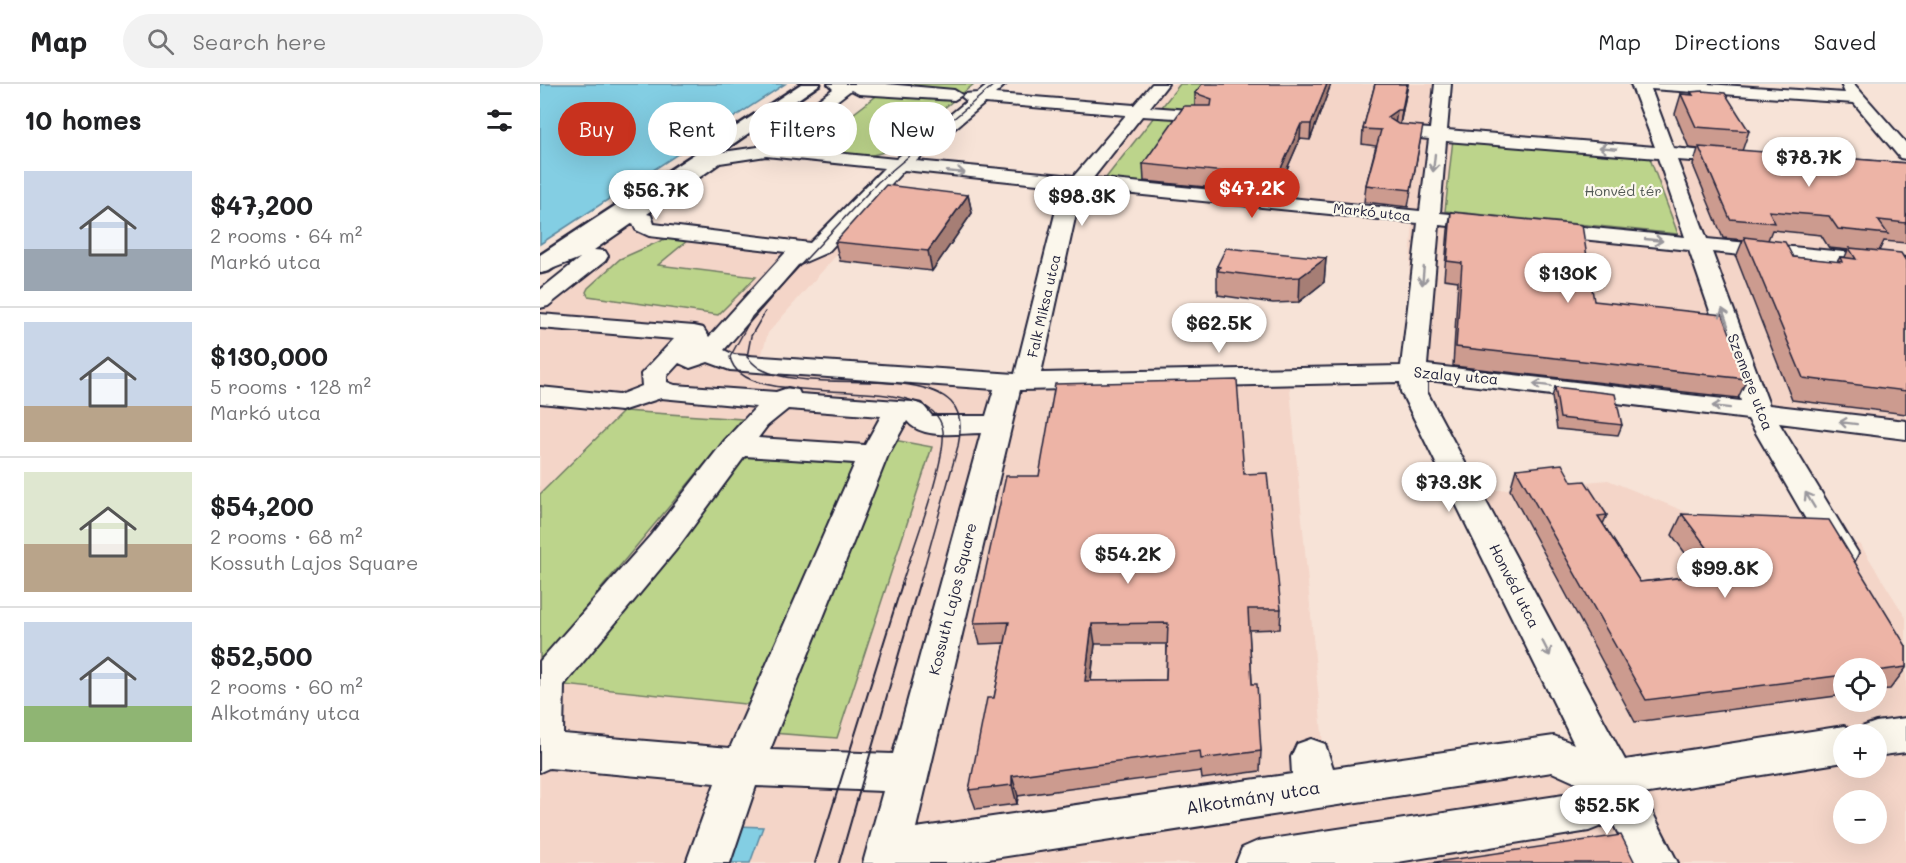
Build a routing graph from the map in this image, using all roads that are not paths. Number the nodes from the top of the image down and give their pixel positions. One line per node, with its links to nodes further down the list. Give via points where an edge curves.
1 (812, 84): 28 (main road)
2 (998, 84): 8 (street)
3 (1160, 84): 11 (street, Falk Miksa utca)
4 (1443, 84): 14 (street, Honvéd utca)
5 (1640, 84): 9 (street); 16 (street, Szemere utca)
6 (1845, 84): 9 (street)
7 (845, 85): 8 (street, via 863,86 859,90); 10 (street)
8 (981, 98): 11 (street); 20 (street)
9 (1859, 99): 17 (street)
10 (823, 102)
11 (1138, 110): 12 (street); 21 (street, Falk Miksa utca)
12 (1203, 116)
13 (1396, 132): 14 (street)
14 (1437, 135): 16 (street, one-way to 14); 23 (street, Honvéd utca, one-way to 23)
15 (749, 153): 28 (street, Markó utca, via 715,158 577,252)
16 (1666, 154): 19 (street); 25 (street, Szemere utca)
17 (1906, 154)
18 (810, 156): 20 (street, Markó utca)
19 (1759, 161)
20 (898, 166): 21 (street, Markó utca, one-way to 21); 26 (street, via 820,247)
21 (1078, 184): 23 (street, Markó utca); 34 (street, Falk Miksa utca, via 1070,194)
22 (685, 216): 24 (street)
23 (1429, 218): 25 (street, Markó utca, one-way to 25); 33 (street, Honvéd utca, one-way to 33)
24 (663, 231): 26 (street); 29 (street, via 649,230 643,226 645,219)
25 (1700, 245): 27 (street, Markó utca); 39 (street, Szemere utca, one-way to 25)
26 (791, 256): 31 (street)
27 (1906, 265)
28 (541, 266)
29 (540, 301)
30 (540, 321): 31 (street)
31 (701, 343): 32 (street, via 730,362); 35 (street)
32 (810, 368): 34 (street); 37 (street)
33 (1413, 372): 34 (street, Szalay utca); 39 (street, Szalay utca, one-way to 33); 51 (street, Honvéd utca, one-way to 51, via 1414,392)
34 (1015, 381): 40 (street, Kossuth Lajos Square, via 1007,388)
35 (657, 382): 36 (street, via 621,403); 37 (street, via 673,393)
36 (540, 396)
37 (783, 401): 38 (street); 42 (street, via 757,420)
38 (898, 409): 40 (street, via 912,410 929,424); 43 (street)
39 (1758, 412): 41 (street, Szalay utca, one-way to 39); 44 (street, Szemere utca, one-way to 39)
40 (997, 425): 50 (street, Kossuth Lajos Square)
41 (1906, 430)
42 (735, 446): 43 (street); 48 (street, via 545,681)
43 (873, 455): 49 (street)
44 (1857, 578)
45 (1906, 735): 46 (street)
46 (1887, 738)
47 (1833, 746): 51 (street)
48 (541, 752): 49 (street)
49 (742, 767): 50 (street); 54 (street)
50 (908, 773): 52 (street, Kossuth Lajos Square)
51 (1614, 780): 52 (street, Alkotmány utca, via 1554,754 1313,773); 53 (street, via 1589,811); 55 (street, Honvéd utca)
52 (886, 858)
53 (1277, 862)
54 (708, 863)
55 (1656, 863)

